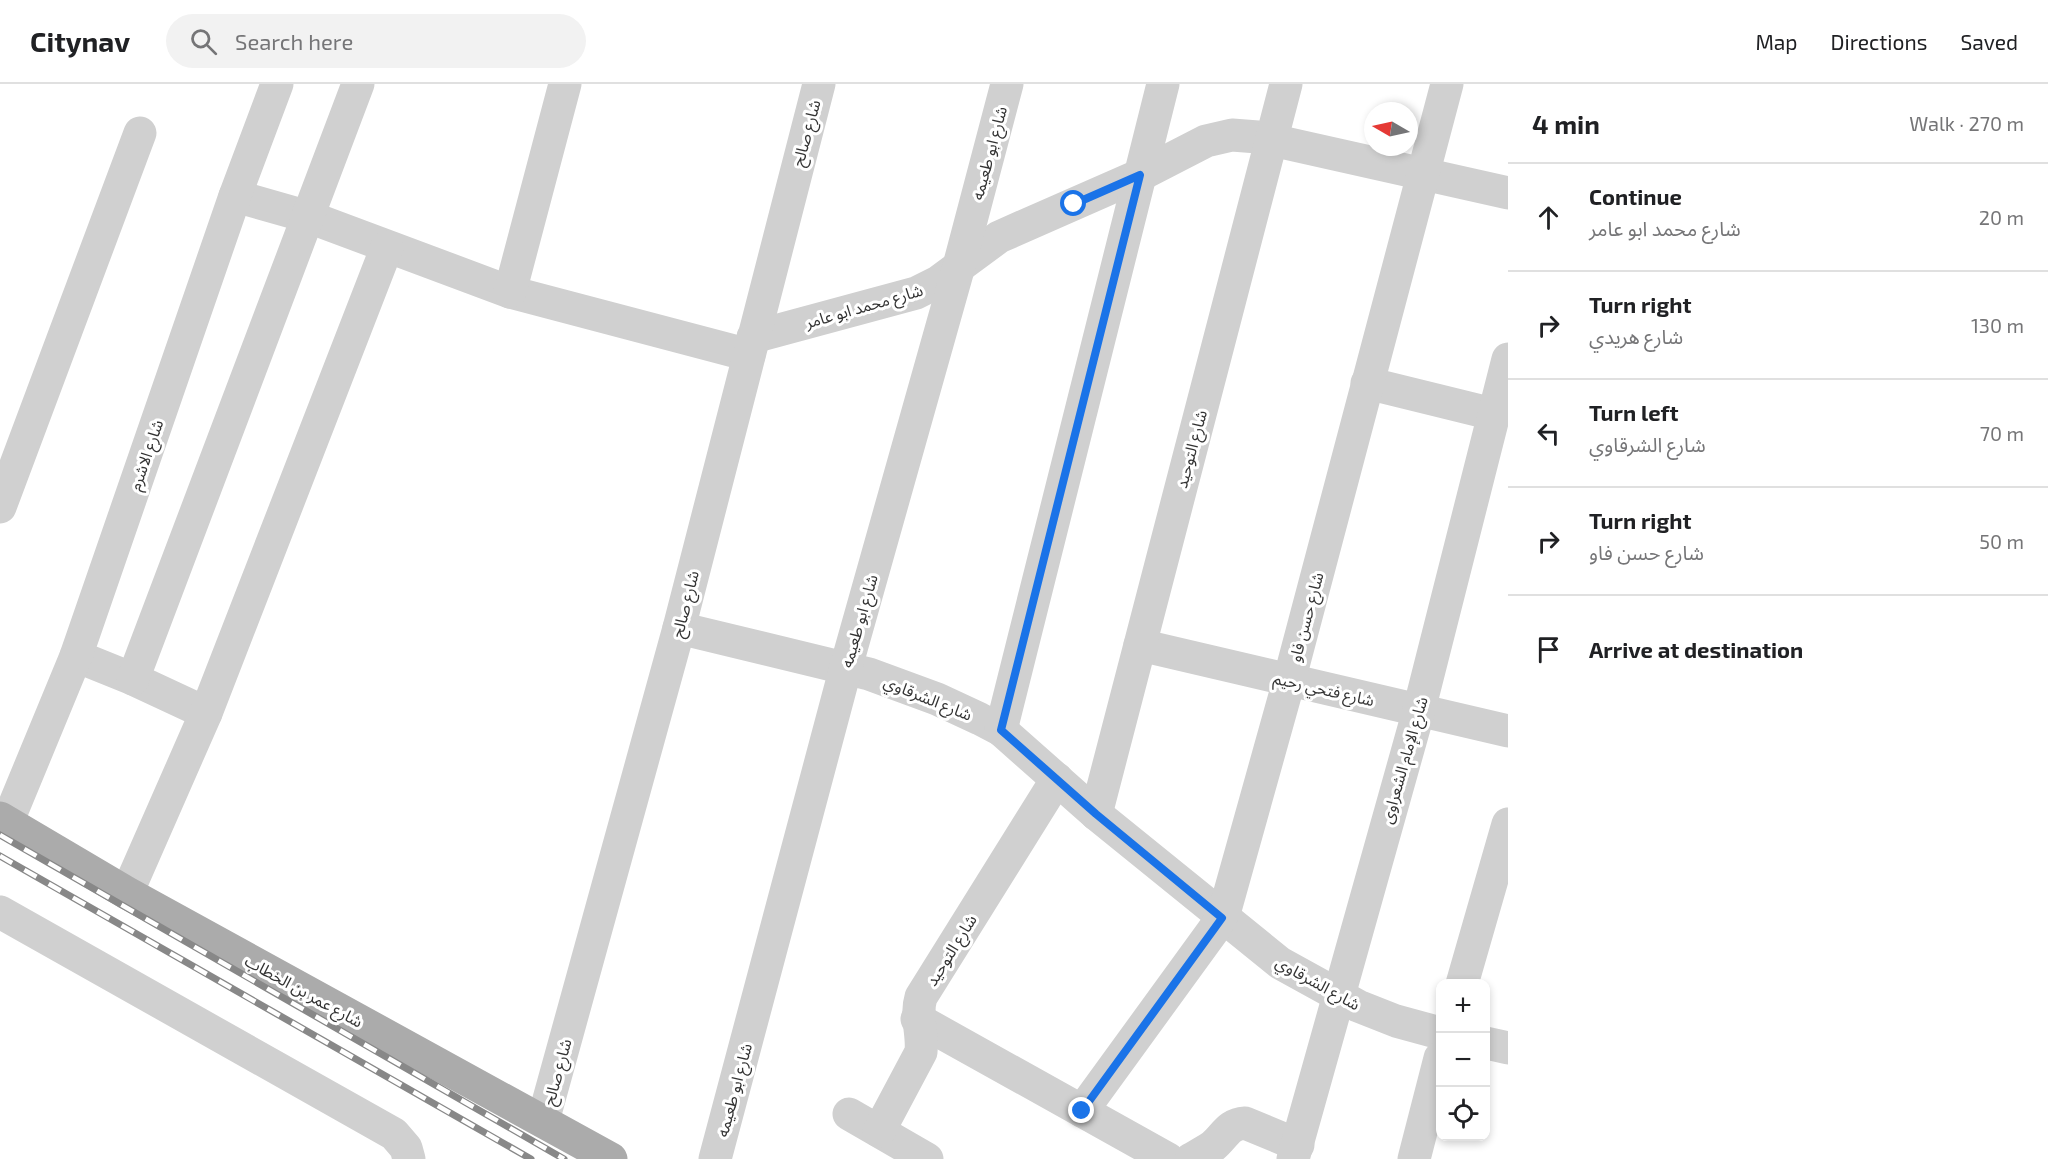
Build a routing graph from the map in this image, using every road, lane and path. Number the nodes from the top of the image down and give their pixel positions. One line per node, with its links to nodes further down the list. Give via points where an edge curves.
1 (277, 84): 14 (street, شارع الاشرم)
2 (358, 84): 15 (street)
3 (565, 84): 18 (street)
4 (819, 84): 19 (street, شارع صالح)
5 (1006, 84): 17 (street, شارع ابو طعيمه)
6 (1164, 84): 12 (street)
7 (1286, 84): 10 (street, شارع التوحيد)
8 (1447, 84): 11 (street, شارع حسن فاو)
9 (140, 133): 23 (street)
10 (1272, 140): 11 (street, شارع محمد ابو عامر); 12 (street, شارع محمد ابو عامر, via 1245,135 1212,139); 25 (street, شارع التوحيد)
11 (1422, 174): 13 (street, شارع محمد ابو عامر); 21 (street, شارع حسن فاو)
12 (1140, 175): 17 (street, شارع محمد ابو عامر, via 1005,234); 32 (street)
13 (1508, 193)
14 (235, 196): 15 (street); 26 (street, شارع الاشرم)
15 (309, 218): 16 (street); 28 (street)
16 (387, 247): 18 (street); 31 (street)
17 (959, 266): 19 (street, شارع محمد ابو عامر, via 916,293); 27 (street, شارع ابو طعيمه)
18 (510, 292): 19 (street)
19 (751, 346): 24 (street, شارع صالح)
20 (1508, 359): 22 (street, شارع الإمام الشعراوى)
21 (1367, 383): 22 (street); 29 (street, شارع حسن فاو)
22 (1493, 414): 30 (street, شارع الإمام الشعراوى)
23 (0, 507)
24 (679, 628): 27 (street, شارع الشرقاوي); 50 (street, شارع صالح)
25 (1140, 645): 29 (street, شارع فتحي رحيم); 35 (street, شارع التوحيد)
26 (76, 656): 28 (street); 36 (street, شارع الاشرم)
27 (846, 667): 32 (street, شارع الشرقاوي, via 914,690); 55 (street, شارع ابو طعيمه)
28 (133, 679): 31 (street)
29 (1289, 681): 30 (street, شارع فتحي رحيم); 40 (street, شارع حسن فاو)
30 (1419, 710): 33 (street, شارع فتحي رحيم); 42 (street, شارع الإمام الشعراوى)
31 (206, 713): 38 (street)
32 (1001, 730): 34 (street, شارع الشرقاوي)
33 (1508, 731)
34 (1058, 779): 35 (street, شارع الشرقاوي); 43 (street, شارع التوحيد, via 921,997)
35 (1096, 814): 40 (street, شارع الشرقاوي)
36 (4, 820): 38 (main road, شارع عمر بن الخطاب)
37 (1508, 824): 41 (street)
38 (127, 893): 50 (main road, شارع عمر بن الخطاب)
39 (0, 912): 53 (street, via 394,1134 406,1148)
40 (1222, 918): 42 (street, شارع الشرقاوي, via 1280,963); 48 (street, شارع حسن فاو)
41 (1463, 979)
42 (1337, 996): 44 (street, شارع الشرقاوي, via 1396,1021); 52 (street, شارع الإمام الشعراوى)
43 (917, 1019): 48 (street); 51 (street, شارع التوحيد, via 921,1052)
44 (1436, 1032)
45 (1490, 1044): 46 (street)
46 (1508, 1048)
47 (1436, 1074): 59 (street)
48 (1082, 1111): 57 (street)
49 (849, 1114): 51 (street)
50 (543, 1121): 54 (main road, شارع عمر بن الخطاب)
51 (879, 1131): 56 (street)
52 (1296, 1152): 58 (street, via 1245,1123 1230,1127 1212,1146)
53 (409, 1159)
54 (611, 1159)
55 (715, 1159)
56 (927, 1159)
57 (1168, 1159)
58 (1191, 1159)
59 (1414, 1159)

